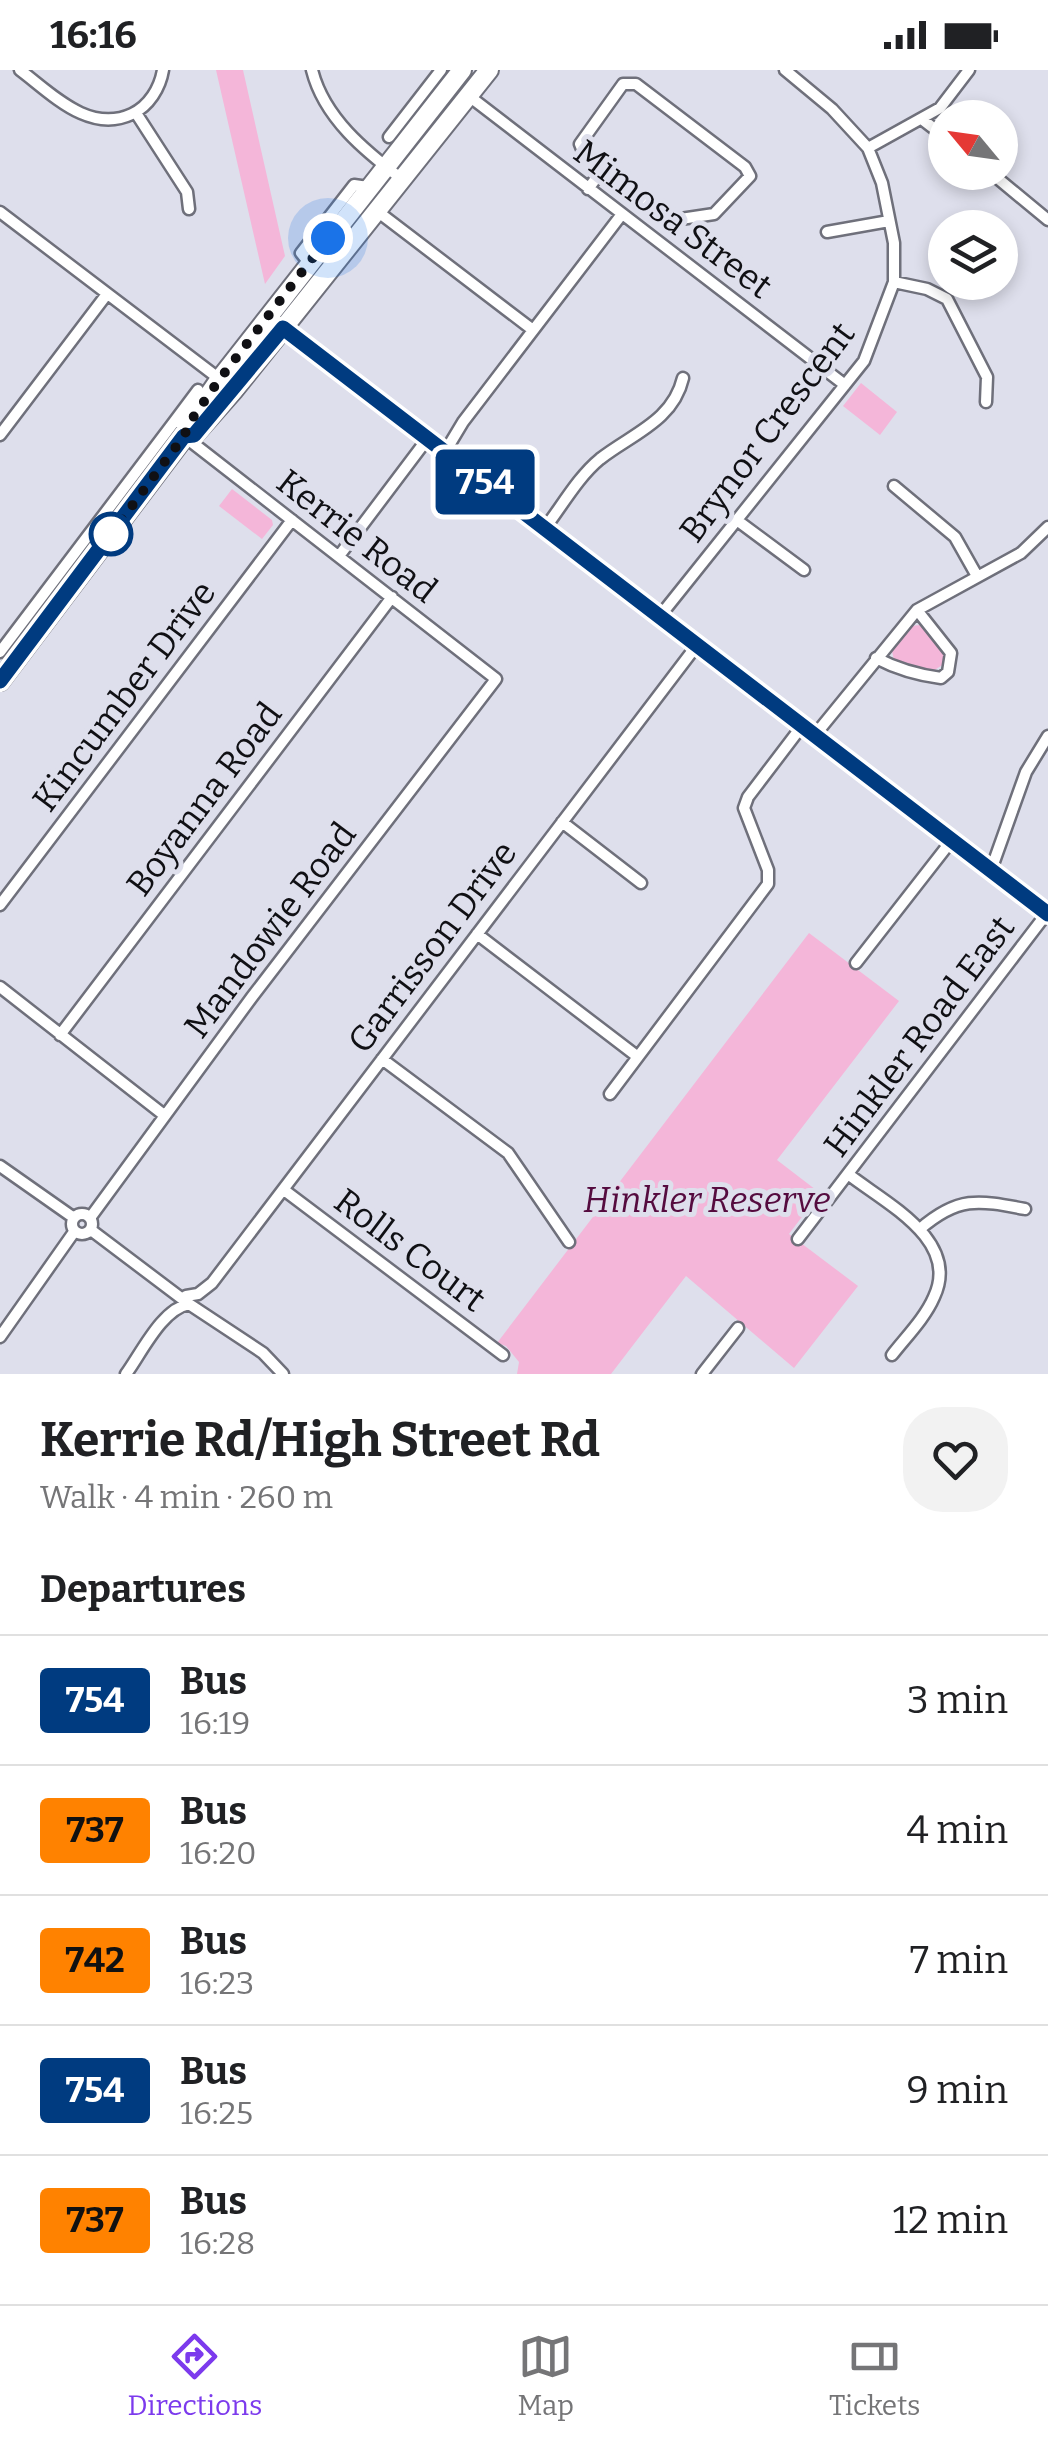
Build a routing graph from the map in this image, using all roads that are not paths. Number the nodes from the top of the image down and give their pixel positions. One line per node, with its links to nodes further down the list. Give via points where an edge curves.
1 (20, 70): 10 (street, via 81,114 110,120)
2 (163, 70): 10 (street, via 154,94)
3 (312, 70): 16 (street, via 333,115)
4 (441, 70): 13 (street)
5 (462, 70): 13 (main road)
6 (784, 70): 14 (street, Brynor Crescent)
7 (970, 70): 11 (street)
8 (493, 72): 9 (main road)
9 (468, 96): 15 (main road); 19 (street, Mimosa Street)
10 (136, 113): 21 (street, via 187,192)
11 (923, 120): 12 (street); 14 (street)
12 (928, 124)
13 (399, 133): 15 (main road); 16 (main road)
14 (868, 148): 26 (street, Brynor Crescent)
15 (428, 149): 18 (main road)
16 (384, 166): 18 (street); 30 (main road)
17 (603, 169): 17 (street, via 580,144 623,84 636,84 750,176 714,214 674,220); 19 (street)
18 (403, 180): 22 (main road)
19 (588, 189): 24 (street, Mimosa Street)
20 (1012, 190): 25 (street)
21 (189, 208)
22 (377, 211): 31 (main road); 32 (street)
23 (0, 212): 29 (street)
24 (622, 214): 32 (street); 35 (street, Mimosa Street)
25 (1048, 220)
26 (889, 221): 27 (street); 28 (street, Brynor Crescent)
27 (827, 232)
28 (894, 282): 35 (street, Brynor Crescent, via 864,362); 37 (street, via 948,300 987,376)
29 (107, 294): 34 (street); 39 (street)
30 (268, 316): 31 (street); 34 (main road)
31 (283, 328): 34 (main road); 40 (street)
32 (533, 330): 40 (street)
33 (684, 378): 45 (street, via 678,397 652,426 599,460)
34 (226, 385): 38 (main road, via 194,435)
35 (845, 385): 43 (street, Brynor Crescent)
36 (198, 390): 38 (street)
37 (986, 402)
38 (183, 426): 42 (street, Kerrie Road); 53 (street); 56 (main road)
39 (0, 434)
40 (438, 446): 45 (street); 46 (street)
41 (894, 486): 48 (street, via 955,536)
42 (292, 520): 46 (street, Kerrie Road); 63 (street, Kincumber Drive)
43 (738, 520): 47 (street); 51 (street, Brynor Crescent)
44 (1048, 527): 48 (street, via 1020,553)
45 (544, 528): 51 (street)
46 (339, 556): 49 (street, Kerrie Road)
47 (804, 570)
48 (976, 576): 50 (street)
49 (392, 597): 55 (street, Kerrie Road); 68 (street, Boyanna Road)
50 (918, 610): 54 (street); 54 (street, via 951,653 948,672 933,677)
51 (660, 616): 52 (street)
52 (697, 645): 57 (street); 59 (street, Garrisson Drive)
53 (0, 652)
54 (876, 658): 57 (street)
55 (496, 679): 72 (street, Mandowie Road)
56 (0, 681)
57 (808, 730): 60 (street); 70 (street, via 744,808 768,884)
58 (1048, 736): 61 (street, via 1026,772)
59 (562, 822): 62 (street); 65 (street, Garrisson Drive)
60 (952, 840): 61 (street); 66 (street)
61 (991, 870): 64 (street)
62 (641, 883)
63 (0, 905)
64 (1048, 913): 74 (street, Hinkler Road East)
65 (476, 934): 69 (street, Garrisson Drive); 70 (street)
66 (856, 963)
67 (0, 987): 68 (street)
68 (60, 1034): 72 (street)
69 (382, 1058): 75 (street, Garrisson Drive); 82 (street, via 508,1153)
70 (638, 1058): 71 (street)
71 (610, 1094)
72 (164, 1114): 78 (street, Mandowie Road)
73 (0, 1166): 77 (street)
74 (848, 1174): 79 (street); 81 (street, Hinkler Road East)
75 (284, 1190): 84 (street, Garrisson Drive); 92 (street, Rolls Court)
76 (1025, 1208): 79 (street, via 983,1201 944,1209)
77 (74, 1218): 78 (street); 80 (street)
78 (90, 1224): 80 (street); 83 (street)
79 (920, 1229): 93 (street, via 937,1253 942,1278)
80 (74, 1232): 91 (street)
81 (798, 1240)
82 (569, 1242)
83 (152, 1274): 85 (street); 86 (street)
84 (212, 1282): 86 (street, Garrisson Drive); 87 (street, Garrisson Drive)
85 (173, 1292): 86 (street); 88 (street)
86 (188, 1300): 87 (street); 88 (street, Garrisson Drive); 90 (street)
87 (206, 1310): 90 (street)
88 (166, 1319): 95 (street)
89 (738, 1328): 98 (street)
90 (230, 1330): 94 (street)
91 (0, 1337)
92 (503, 1355)
93 (892, 1355)
94 (273, 1362): 96 (street); 97 (street)
95 (126, 1374)
96 (264, 1374)
97 (284, 1374)
98 (702, 1374)

